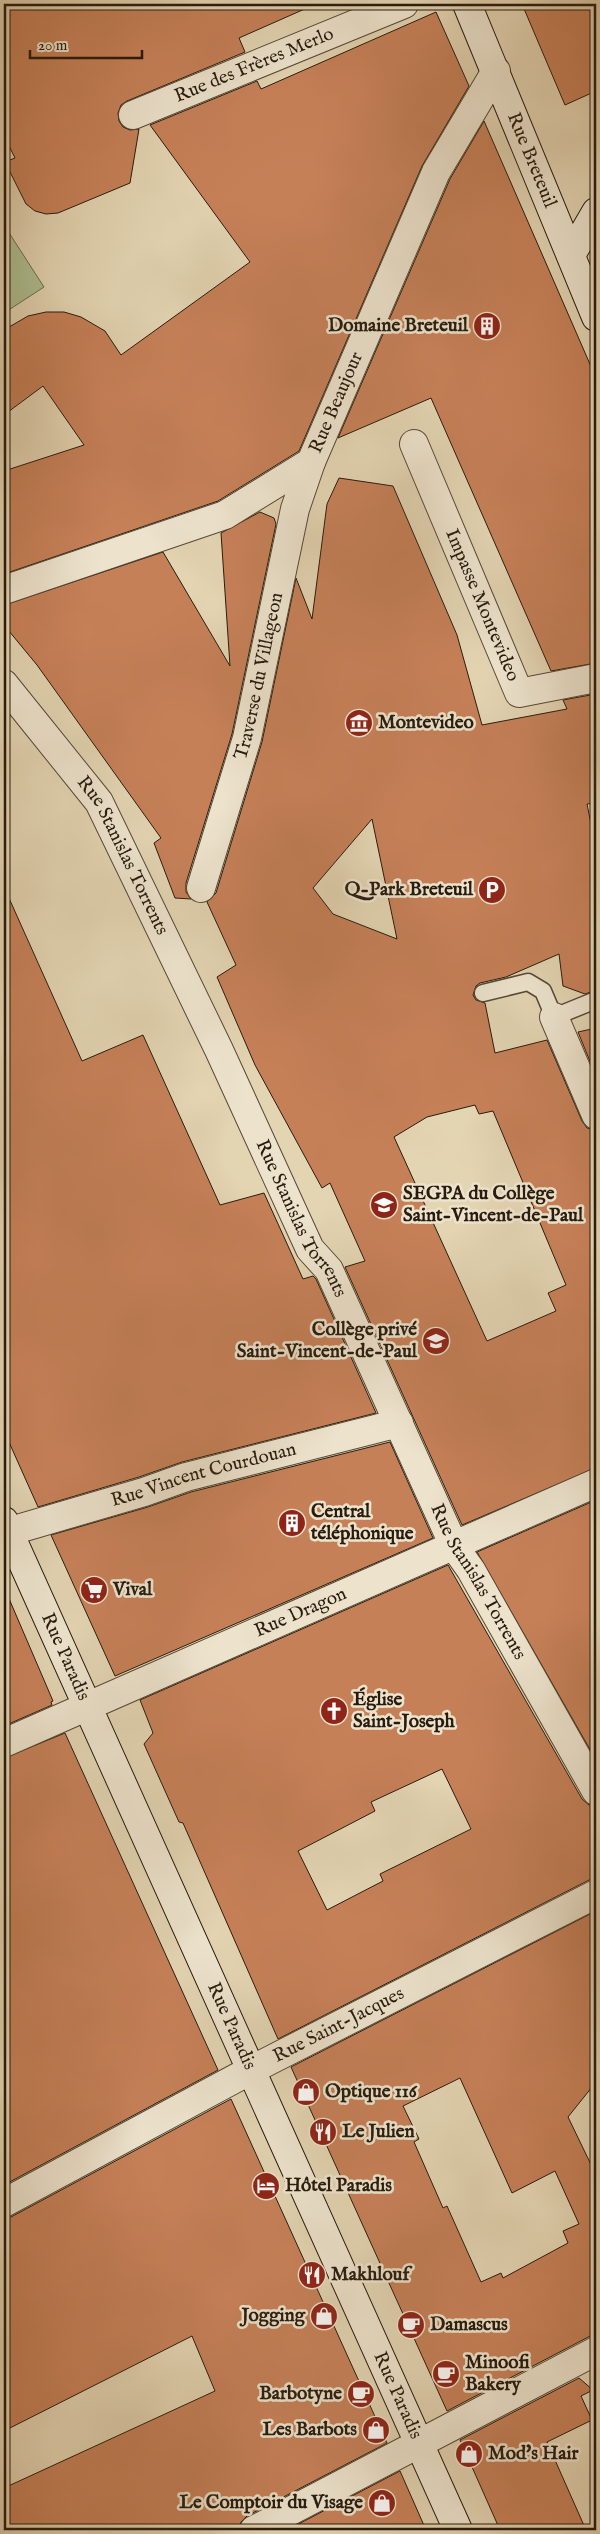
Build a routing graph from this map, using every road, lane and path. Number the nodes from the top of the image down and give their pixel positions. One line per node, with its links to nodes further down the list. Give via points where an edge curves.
1 (404, 4): 4 (street, Rue des Frères Merlo)
2 (467, 4): 3 (street, Rue Breteuil)
3 (496, 71): 6 (street, Rue Breteuil); 9 (street, Rue Beaujour, via 436,172)
4 (133, 114)
5 (596, 212): 6 (street)
6 (571, 255): 7 (street, Rue Breteuil)
7 (596, 317)
8 (414, 444): 11 (street, Impasse Montevideo, via 519,693)
9 (311, 462): 10 (street, Rue Beaujour, via 225,515); 13 (street, Traverse du Villageon, via 295,509 247,738)
10 (4, 590)
11 (596, 678)
12 (4, 684): 18 (street, Rue Stanislas Torrents, via 99,802 219,1050 310,1249 329,1270)
13 (201, 888)
14 (483, 993): 16 (lane, via 528,982 544,992)
15 (596, 1000): 16 (lane)
16 (554, 1017): 17 (street)
17 (596, 1115)
18 (399, 1423): 20 (street, Rue Vincent Courdouan, via 186,1476 144,1492); 21 (street, Rue Stanislas Torrents)
19 (596, 1483): 21 (street, Rue Dragon)
20 (5, 1529): 22 (street, Rue Paradis)
21 (454, 1546): 22 (street, Rue Dragon); 24 (street, Rue Stanislas Torrents, via 471,1570)
22 (86, 1706): 23 (street, Rue Dragon); 26 (street, Rue Paradis)
23 (4, 1743)
24 (596, 1791)
25 (596, 1894): 26 (street, Rue Saint-Jacques)
26 (251, 2070): 27 (street, Rue Saint-Jacques); 29 (street, Rue Paradis)
27 (4, 2203)
28 (596, 2350): 29 (street)
29 (420, 2445): 30 (street); 31 (street, Rue Paradis)
30 (254, 2530)
31 (458, 2530)

